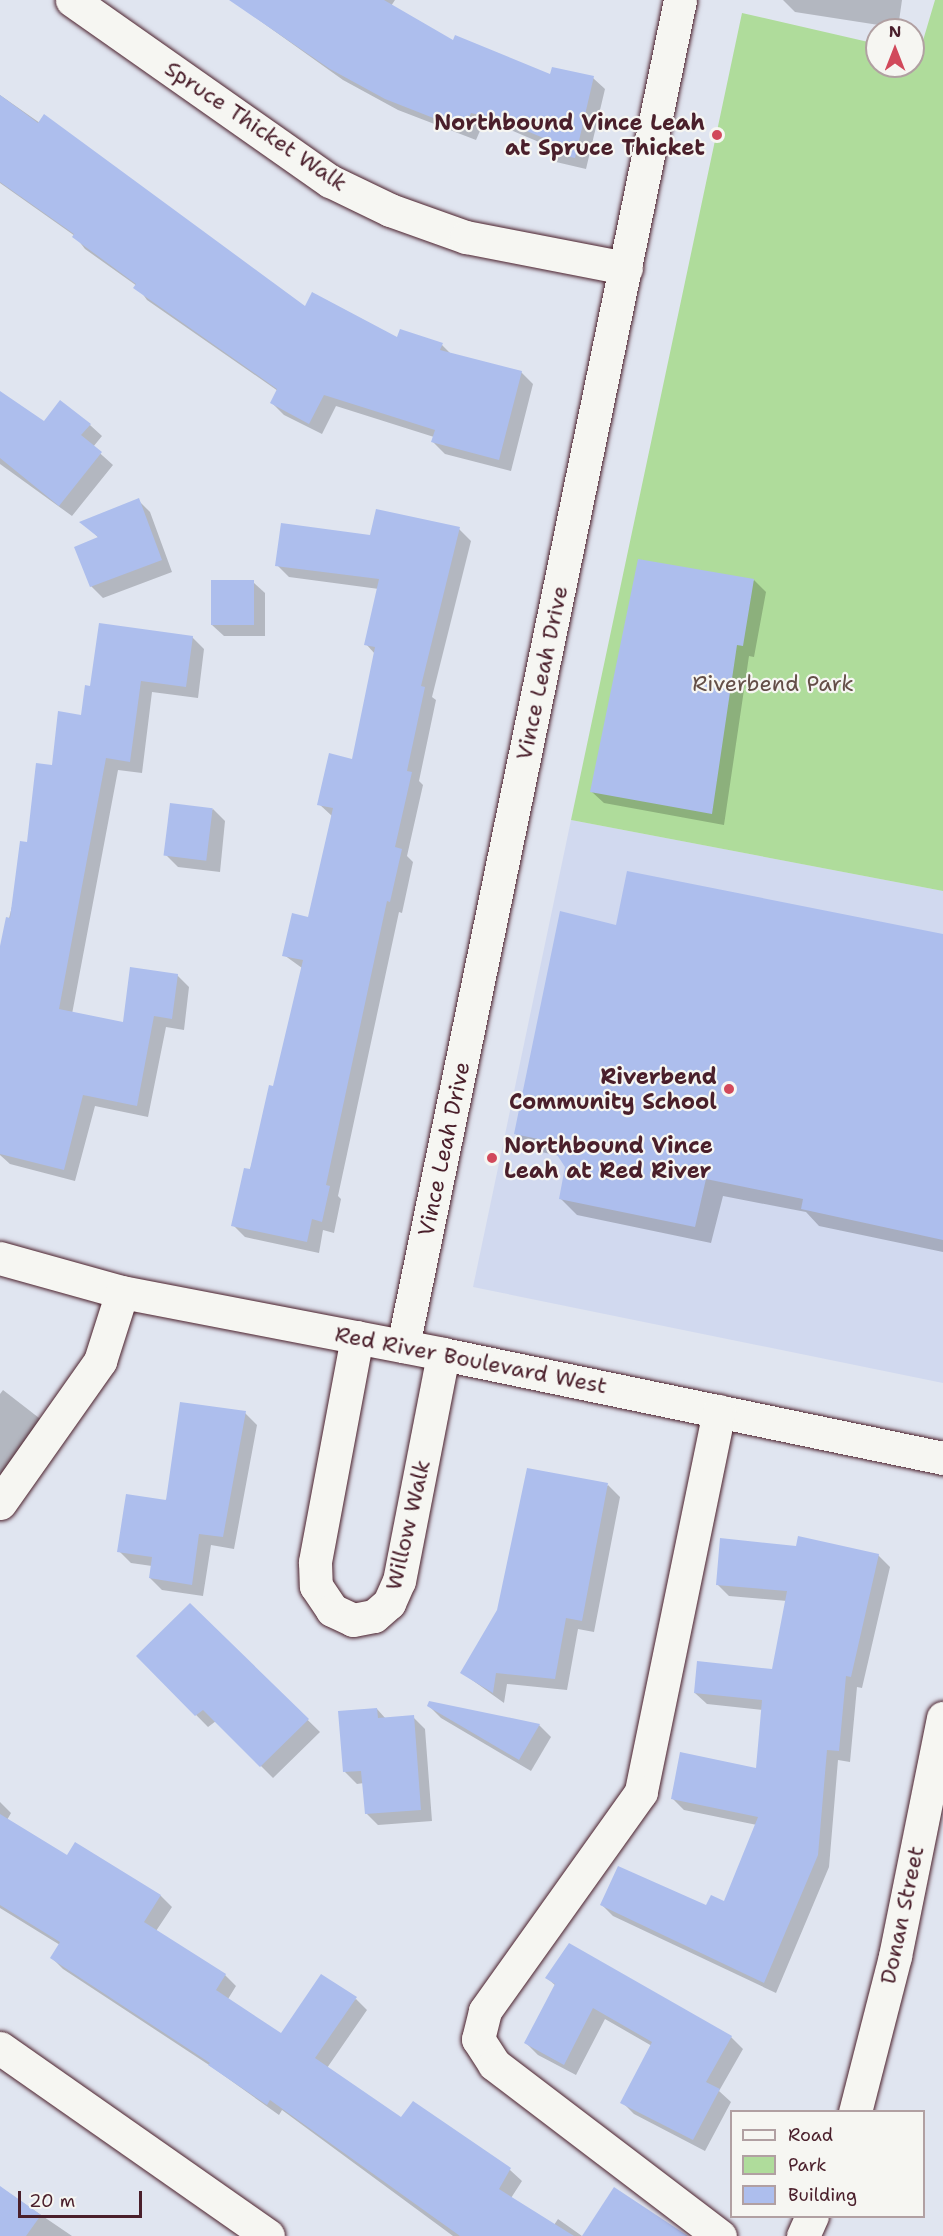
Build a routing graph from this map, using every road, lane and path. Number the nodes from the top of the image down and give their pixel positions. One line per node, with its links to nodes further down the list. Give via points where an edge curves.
1 (72, 0): 3 (street, Spruce Thicket Walk, via 330,181 370,201 466,237)
2 (680, 0): 3 (street, Vince Leah Drive)
3 (626, 268): 7 (street, Vince Leah Drive)
4 (0, 1258): 5 (street, Red River Boulevard West)
5 (122, 1292): 6 (street, Red River Boulevard West); 11 (street, via 100,1361)
6 (357, 1337): 7 (street, Red River Boulevard West); 8 (street, Willow Walk, via 315,1562 316,1586 332,1610 353,1620 374,1616 389,1603 399,1581)
7 (403, 1346): 8 (street, Red River Boulevard West)
8 (443, 1354): 9 (street, Red River Boulevard West)
9 (719, 1411): 10 (street, Red River Boulevard West); 17 (street, via 640,1792 485,2011 478,2039 494,2064)
10 (943, 1458)
11 (0, 1503)
12 (943, 1718): 14 (street, Donan Street, via 895,1956)
13 (0, 2048): 16 (street)
14 (856, 2110)
15 (812, 2218): 18 (street)
16 (267, 2236)
17 (720, 2236)
18 (803, 2236)

